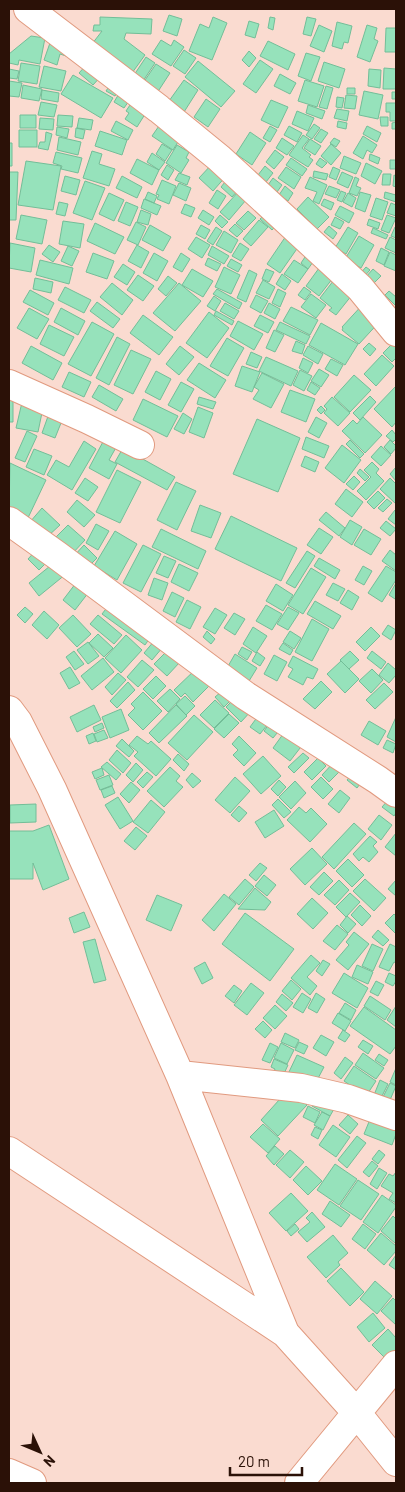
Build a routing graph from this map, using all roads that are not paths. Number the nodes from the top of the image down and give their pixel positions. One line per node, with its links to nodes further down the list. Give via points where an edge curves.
1 (28, 9): 2 (street, via 219,158 360,288)
2 (396, 332)
3 (9, 384): 4 (street)
4 (140, 445)
5 (9, 521): 7 (street, via 246,696)
6 (9, 710): 8 (street, via 52,789)
7 (396, 793)
8 (180, 1075): 9 (street, via 301,1088 348,1099); 11 (street)
9 (396, 1116)
10 (9, 1151): 11 (street)
11 (285, 1333): 13 (street)
12 (396, 1365): 13 (street)
13 (356, 1412): 14 (street); 17 (street)
14 (396, 1462)
15 (9, 1472): 16 (street)
16 (32, 1483)
17 (298, 1483)

